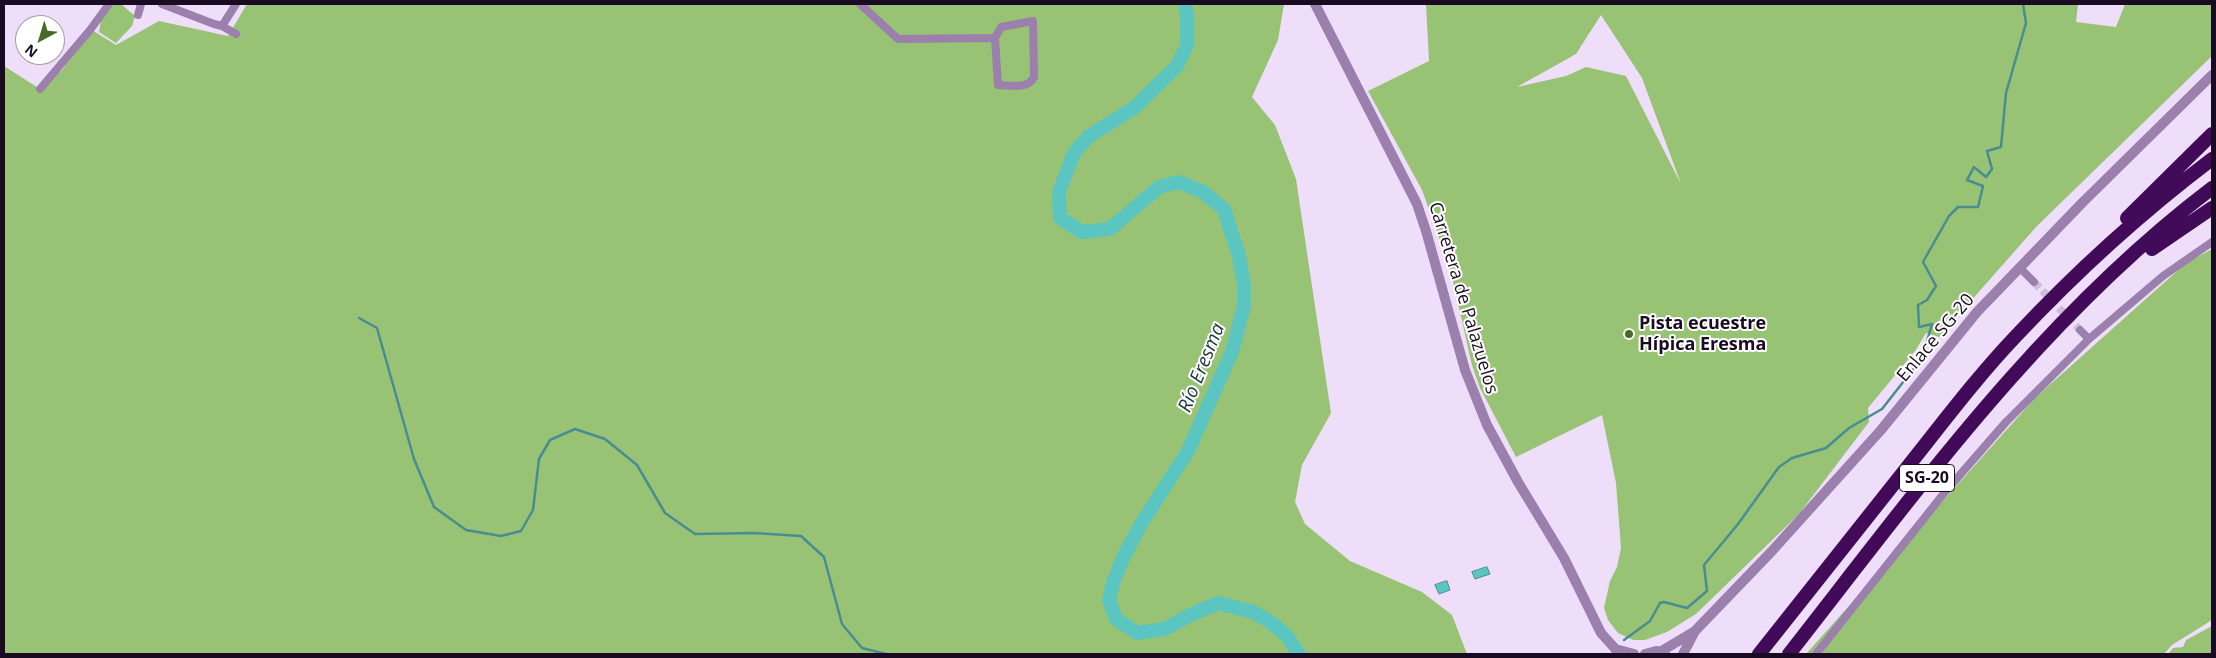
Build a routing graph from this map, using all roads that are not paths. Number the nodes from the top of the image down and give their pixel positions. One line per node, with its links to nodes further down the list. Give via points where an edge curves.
1 (109, 4): 12 (street)
2 (141, 4): 7 (street)
3 (162, 4): 8 (street)
4 (236, 4): 8 (street)
5 (860, 4): 10 (street, via 898,39)
6 (1315, 4): 25 (street, Carretera de Palazuelos, via 1417,204 1465,370 1487,425 1564,558 1601,633)
7 (138, 15)
8 (222, 26): 9 (street)
9 (236, 34)
10 (995, 38): 10 (street, via 1001,27 1034,21 1034,78 1027,86 998,85)
11 (2212, 75): 18 (street, Enlace SG-20)
12 (40, 89)
13 (2212, 134): 20 (highway, via 2117,227)
14 (2212, 159): 20 (highway, SG-20, via 2152,207)
15 (2212, 188): 21 (highway, SG-20, via 2130,256)
16 (2212, 208): 21 (highway, via 2150,250 2106,288)
17 (2212, 242): 23 (street, via 2163,276)
18 (2019, 267): 19 (street); 24 (street, Enlace SG-20, via 1977,312 1880,430)
19 (2034, 282)
20 (2066, 285): 30 (highway, SG-20, via 2015,337 1947,416)
21 (2075, 309): 31 (highway, SG-20, via 2002,386)
22 (2080, 330): 23 (street)
23 (2089, 340): 32 (street, via 2006,422 1945,492)
24 (1695, 631): 26 (street, Enlace SG-20); 29 (street, Enlace SG-20)
25 (1618, 652): 27 (street, Carretera de Palazuelos)
26 (1664, 653): 28 (street)
27 (1634, 654)
28 (1645, 654)
29 (1683, 654)
30 (1759, 654)
31 (1789, 654)
32 (1816, 654)

